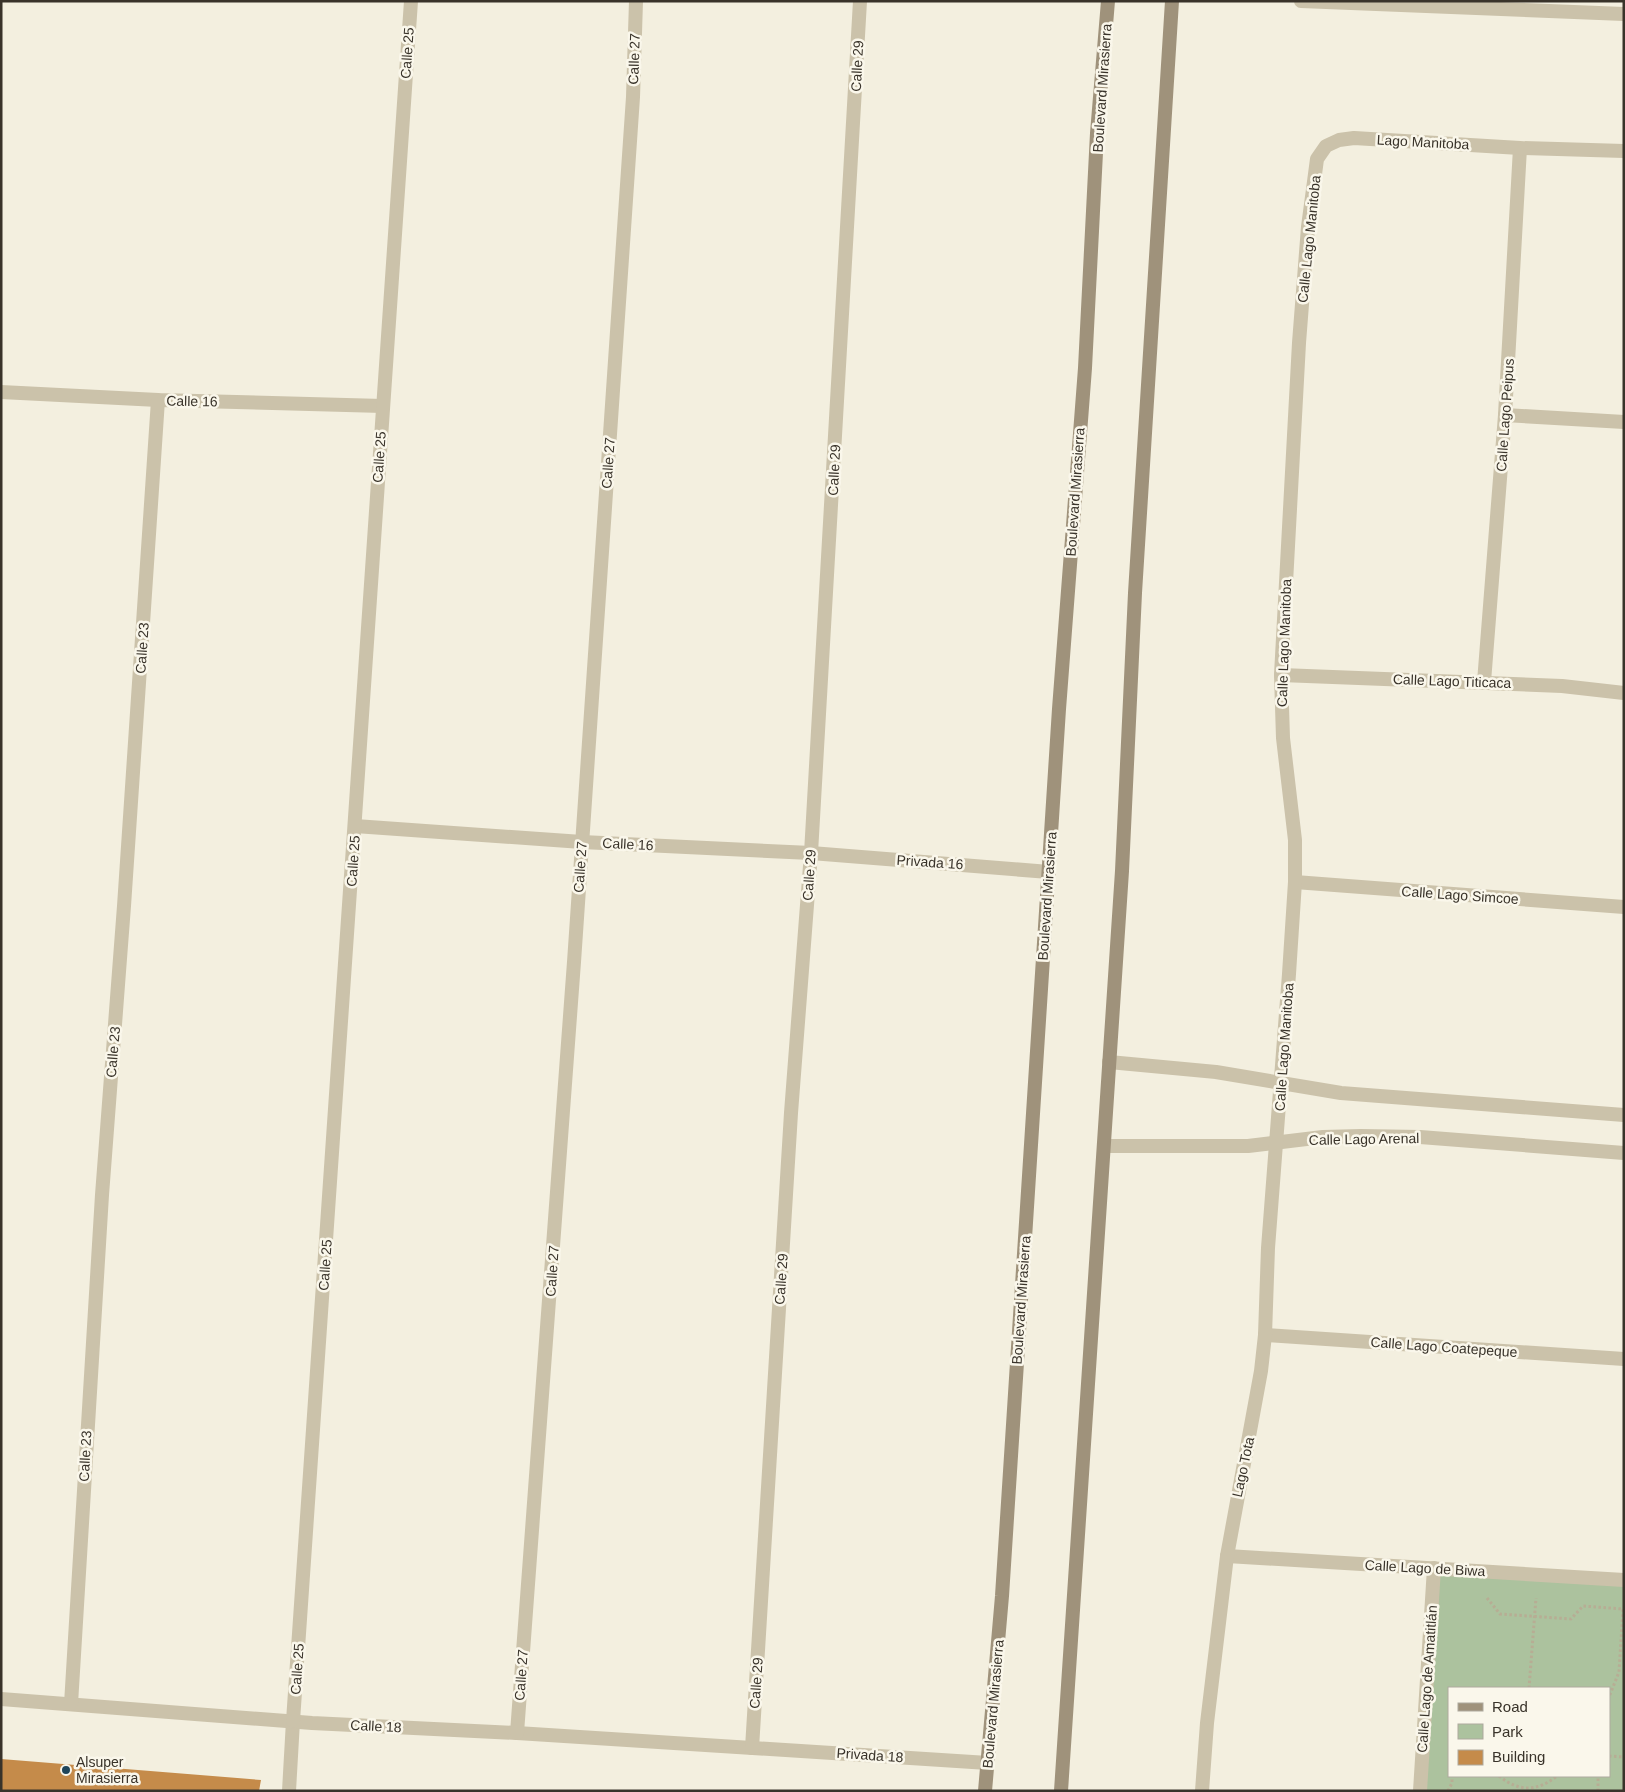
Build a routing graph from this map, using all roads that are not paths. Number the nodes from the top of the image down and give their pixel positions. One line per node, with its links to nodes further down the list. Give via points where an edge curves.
1 (411, 1): 13 (street, Calle 25)
2 (636, 1): 20 (street, Calle 27, via 632,106)
3 (860, 1): 21 (street, Calle 29)
4 (1108, 1): 22 (main road, Boulevard Mirasierra)
5 (1172, 1): 25 (main road)
6 (1301, 1): 7 (street)
7 (1624, 14)
8 (1326, 146): 9 (street, Lago Manitoba, via 1354,138); 16 (street, Calle Lago Manitoba, via 1318,159 1308,227)
9 (1520, 148): 10 (street, Lago Manitoba); 14 (street, Calle Lago Peipus)
10 (1624, 152)
11 (1, 392): 12 (street, Calle 16)
12 (158, 400): 13 (street, Calle 16); 37 (street, Calle 23, via 102,1195)
13 (383, 406): 19 (street, Calle 25)
14 (1505, 414): 15 (street); 17 (street, Calle Lago Peipus)
15 (1624, 422)
16 (1281, 675): 17 (street, Calle Lago Titicaca); 23 (street, Calle Lago Manitoba, via 1283,738 1295,840)
17 (1484, 682): 18 (street, Calle Lago Titicaca)
18 (1624, 692)
19 (355, 826): 20 (street, Calle 16); 38 (street, Calle 25)
20 (582, 842): 21 (street, Calle 16); 39 (street, Calle 27)
21 (811, 853): 22 (street, Privada 16); 40 (street, Calle 29, via 791,1113)
22 (1049, 872): 41 (main road, Boulevard Mirasierra, via 1002,1596)
23 (1295, 882): 24 (street, Calle Lago Simcoe); 26 (street, Calle Lago Manitoba)
24 (1624, 907)
25 (1109, 1062): 26 (street, via 1216,1072); 29 (main road)
26 (1282, 1084): 27 (street, via 1350,1094); 28 (street, Calle Lago Manitoba)
27 (1624, 1115)
28 (1276, 1144): 29 (street, Calle Lago Arenal); 30 (street, Calle Lago Arenal, via 1323,1137 1420,1137); 31 (street, Lago Tota)
29 (1104, 1146): 44 (main road)
30 (1624, 1152)
31 (1265, 1335): 32 (street, Calle Lago Coatepeque); 33 (street, Lago Tota, via 1256,1405)
32 (1624, 1358)
33 (1227, 1556): 34 (street, Calle Lago de Biwa); 45 (street, Lago Tota)
34 (1434, 1568): 35 (street, Calle Lago de Biwa); 46 (street, Calle Lago de Amatitlán)
35 (1624, 1580)
36 (1, 1699): 37 (street, Calle 18)
37 (71, 1704): 38 (street, Calle 18)
38 (293, 1721): 39 (street, Calle 18); 42 (street, Calle 25)
39 (517, 1733): 40 (street, Calle 18)
40 (752, 1748): 41 (street, Privada 18)
41 (988, 1763): 43 (main road, Boulevard Mirasierra)
42 (289, 1791)
43 (985, 1791)
44 (1061, 1791)
45 (1202, 1791)
46 (1420, 1791)

